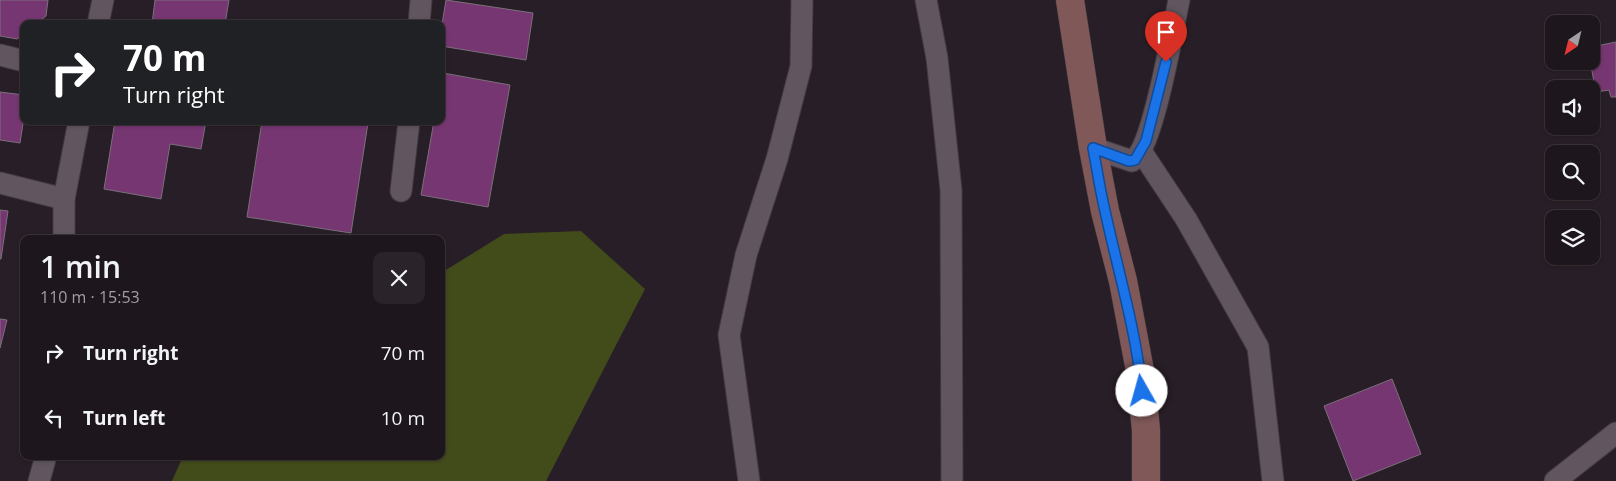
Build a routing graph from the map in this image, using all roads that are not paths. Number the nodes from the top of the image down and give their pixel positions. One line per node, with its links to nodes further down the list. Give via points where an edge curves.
1 (103, 0): 7 (street)
2 (421, 0): 8 (street)
3 (802, 0): 22 (street, via 801,66 777,159 746,255 729,335)
4 (926, 0): 23 (street, via 937,58 951,190)
5 (1070, 0): 13 (street)
6 (1179, 0): 14 (street, via 1156,108)
7 (99, 20)
8 (419, 20)
9 (0, 55): 10 (street)
10 (20, 60)
11 (78, 125): 17 (street)
12 (409, 125): 16 (street)
13 (1093, 148): 14 (street, via 1132,161); 24 (street, via 1140,371 1146,430)
14 (1141, 151): 25 (street, via 1186,219 1258,347)
15 (0, 183): 17 (street)
16 (401, 191)
17 (64, 199): 18 (street)
18 (64, 235)
19 (1616, 433): 26 (street)
20 (45, 460): 21 (street)
21 (39, 481)
22 (749, 481)
23 (952, 481)
24 (1146, 481)
25 (1273, 481)
26 (1555, 481)

